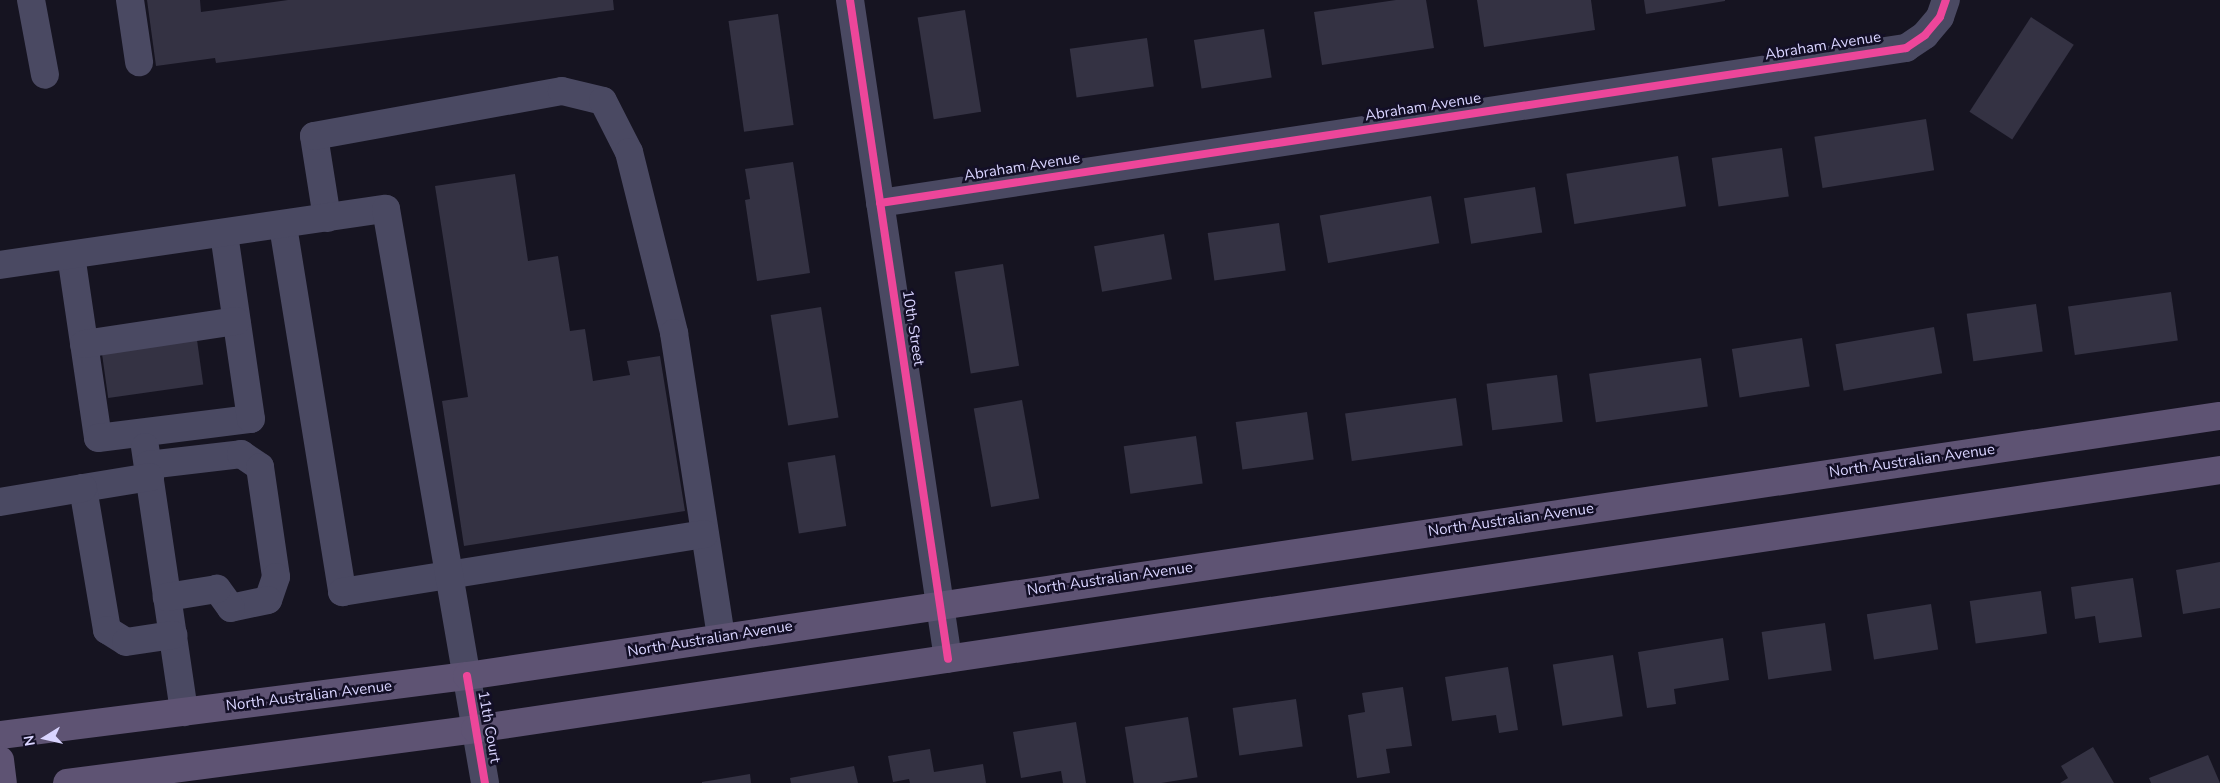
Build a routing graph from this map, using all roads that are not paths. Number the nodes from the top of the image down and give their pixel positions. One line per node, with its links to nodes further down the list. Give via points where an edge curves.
1 (31, 0): 6 (street)
2 (130, 0): 5 (street)
3 (850, 0): 7 (street, 10th Street)
4 (1946, 0): 7 (street, Abraham Avenue, via 1940,17 1925,35 1906,48)
5 (139, 62)
6 (45, 76)
7 (880, 202): 24 (street, 10th Street)
8 (327, 218): 9 (street); 21 (street, via 314,136 562,91 603,101 629,152 674,333); 22 (street, 11th Court, via 386,210)
9 (283, 226): 10 (street); 22 (street, via 342,592)
10 (224, 234): 11 (street); 13 (street)
11 (71, 255): 12 (street); 14 (street)
12 (0, 265)
13 (236, 321): 14 (street); 16 (street, via 251,419)
14 (84, 344): 16 (street, via 98,438)
15 (2220, 416): 24 (main road, North Australian Avenue)
16 (143, 433): 18 (street)
17 (2220, 470): 27 (main road)
18 (149, 471): 19 (street); 23 (street); 23 (street, via 241,454 260,467 276,578 268,600 231,608 217,589)
19 (83, 488): 20 (street); 25 (street, via 106,630 126,642)
20 (0, 502)
21 (704, 534): 22 (street); 26 (street)
22 (449, 575): 28 (street, 11th Court)
23 (167, 597): 25 (street)
24 (941, 604): 26 (main road, North Australian Avenue); 27 (street, 10th Street)
25 (173, 635): 29 (street)
26 (721, 637): 28 (main road, North Australian Avenue)
27 (948, 659): 30 (main road)
28 (467, 676): 29 (main road, North Australian Avenue); 30 (street, 11th Court)
29 (184, 712): 31 (main road, North Australian Avenue)
30 (475, 729): 34 (main road); 35 (street, 11th Court)
31 (0, 735)
32 (0, 760): 33 (main road)
33 (3, 783)
34 (67, 783)
35 (485, 783)

